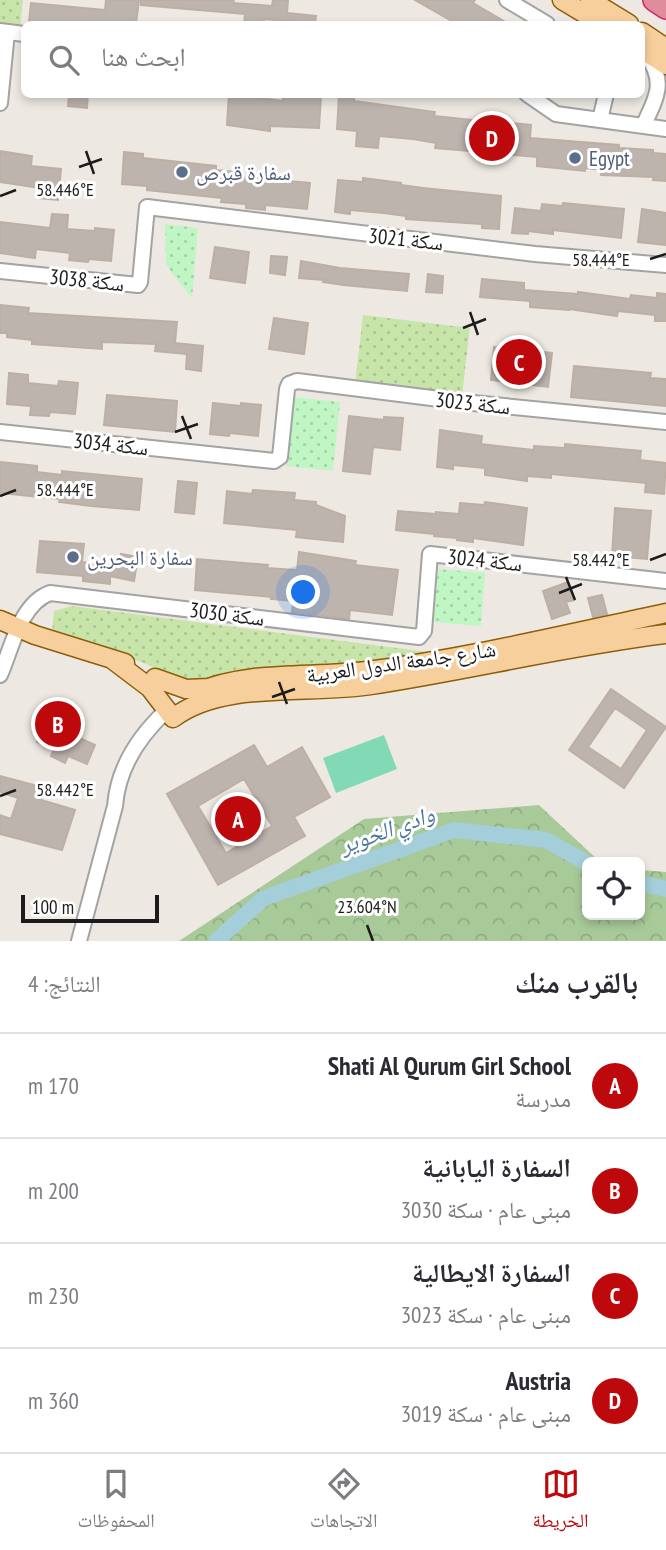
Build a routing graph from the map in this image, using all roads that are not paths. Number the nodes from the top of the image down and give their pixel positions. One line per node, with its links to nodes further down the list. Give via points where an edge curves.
1 (507, 0): 6 (street)
2 (562, 0): 7 (main road)
3 (590, 0): 8 (main road)
4 (654, 0): 5 (highway)
5 (666, 8)
6 (542, 21)
7 (597, 21)
8 (624, 21)
9 (4, 32): 18 (street)
10 (645, 35): 11 (main road)
11 (666, 48)
12 (645, 52): 14 (main road)
13 (645, 53): 20 (street, via 662,76)
14 (666, 65)
15 (533, 98): 19 (street, via 556,114)
16 (605, 98): 19 (street)
17 (666, 99): 20 (street)
18 (0, 103)
19 (600, 120): 20 (street)
20 (643, 126): 21 (street)
21 (666, 129)
22 (147, 207): 23 (street, سكة 3021, via 536,254); 24 (street, سكة 3038, via 138,285)
23 (666, 265)
24 (0, 271)
25 (286, 392): 26 (street, سكة 3023, via 297,380); 27 (street, سكة 3034, via 280,457 274,461)
26 (666, 422)
27 (0, 432)
28 (430, 554): 29 (street, سكة 3024); 32 (street, سكة 3030, via 424,631 419,637 50,593 39,597)
29 (666, 581)
30 (666, 612): 37 (main road, شارع جامعة الدول العربية, via 460,657 353,672 232,681)
31 (0, 620): 32 (main road)
32 (19, 629): 34 (main road); 35 (street, سكة 3030)
33 (666, 634): 38 (main road, شارع جامعة الدول العربية, via 367,686 227,695)
34 (113, 660): 36 (main road); 38 (main road)
35 (0, 676)
36 (155, 678): 37 (main road, via 186,689); 38 (main road)
37 (209, 688): 38 (main road, شارع جامعة الدول العربية)
38 (173, 712): 39 (street, شارع جامعة الدول العربية, via 146,731 125,763)
39 (79, 941)

